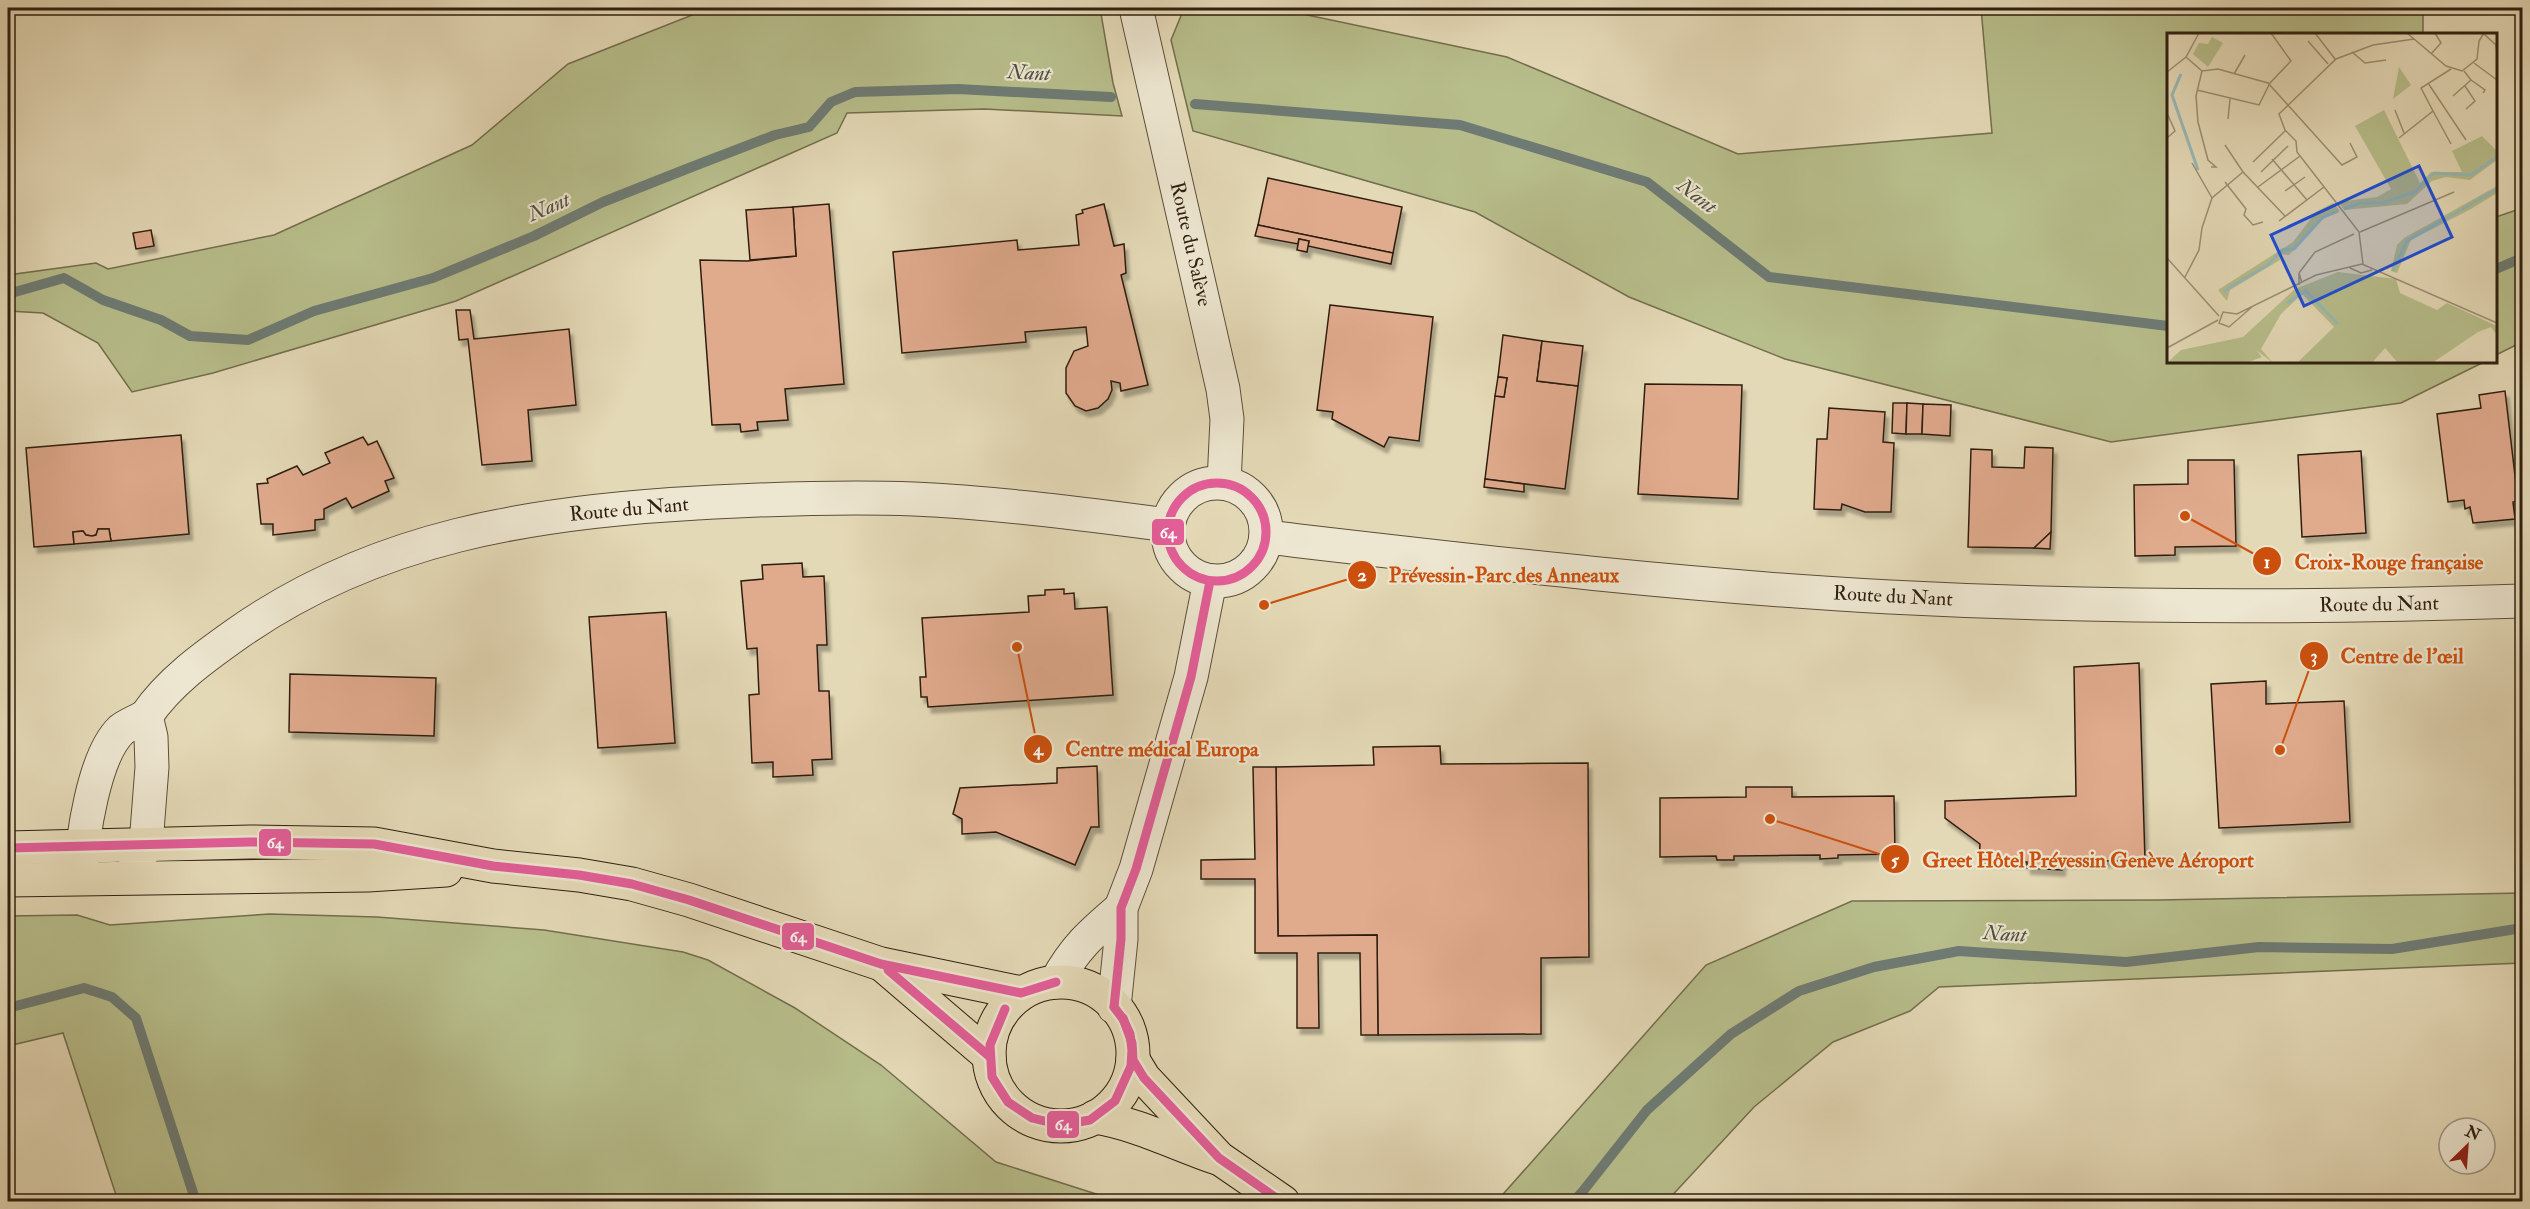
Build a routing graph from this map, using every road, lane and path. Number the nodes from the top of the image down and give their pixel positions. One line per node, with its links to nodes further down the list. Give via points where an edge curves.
1 (1136, 8): 2 (street, Route du Salève, via 1223,389 1227,437)
2 (1224, 483): 3 (street, via 1192,490 1176,505); 4 (street, via 1253,497 1264,516)
3 (1168, 525): 5 (street, via 1174,557 1190,573); 7 (street, Route du Nant, via 992,504 850,497 657,506 506,525 389,555 299,595 256,620 198,663 173,684)
4 (1266, 537): 5 (street, via 1260,555 1248,570 1230,580); 6 (street, Route du Nant, via 1751,587 1889,597 2185,606)
5 (1210, 581): 14 (street, via 1191,677 1136,869)
6 (2523, 601)
7 (146, 716): 8 (street, via 152,767); 10 (street, Route du Nant, via 121,730 106,755 94,787)
8 (146, 844): 10 (main road); 11 (main road, via 374,844); 12 (street)
9 (8, 848): 10 (main road)
10 (81, 863): 12 (main road); 13 (main road)
11 (493, 866): 12 (main road, via 368,875); 15 (main road, via 632,884)
12 (130, 879)
13 (8, 880)
14 (1121, 908): 16 (street, via 1069,957); 18 (street)
15 (881, 964): 17 (main road); 19 (main road)
16 (1056, 982): 17 (main road); 18 (main road, via 1093,989)
17 (1021, 993): 19 (main road, via 997,1021)
18 (1114, 1007): 20 (main road, via 1127,1027)
19 (989, 1056): 21 (main road, via 999,1090 1025,1116 1060,1126)
20 (1133, 1060): 21 (main road, via 1122,1093); 22 (main road, via 1144,1078)
21 (1095, 1117): 22 (main road, via 1144,1129)
22 (1219, 1158): 23 (main road)
23 (1283, 1202)

